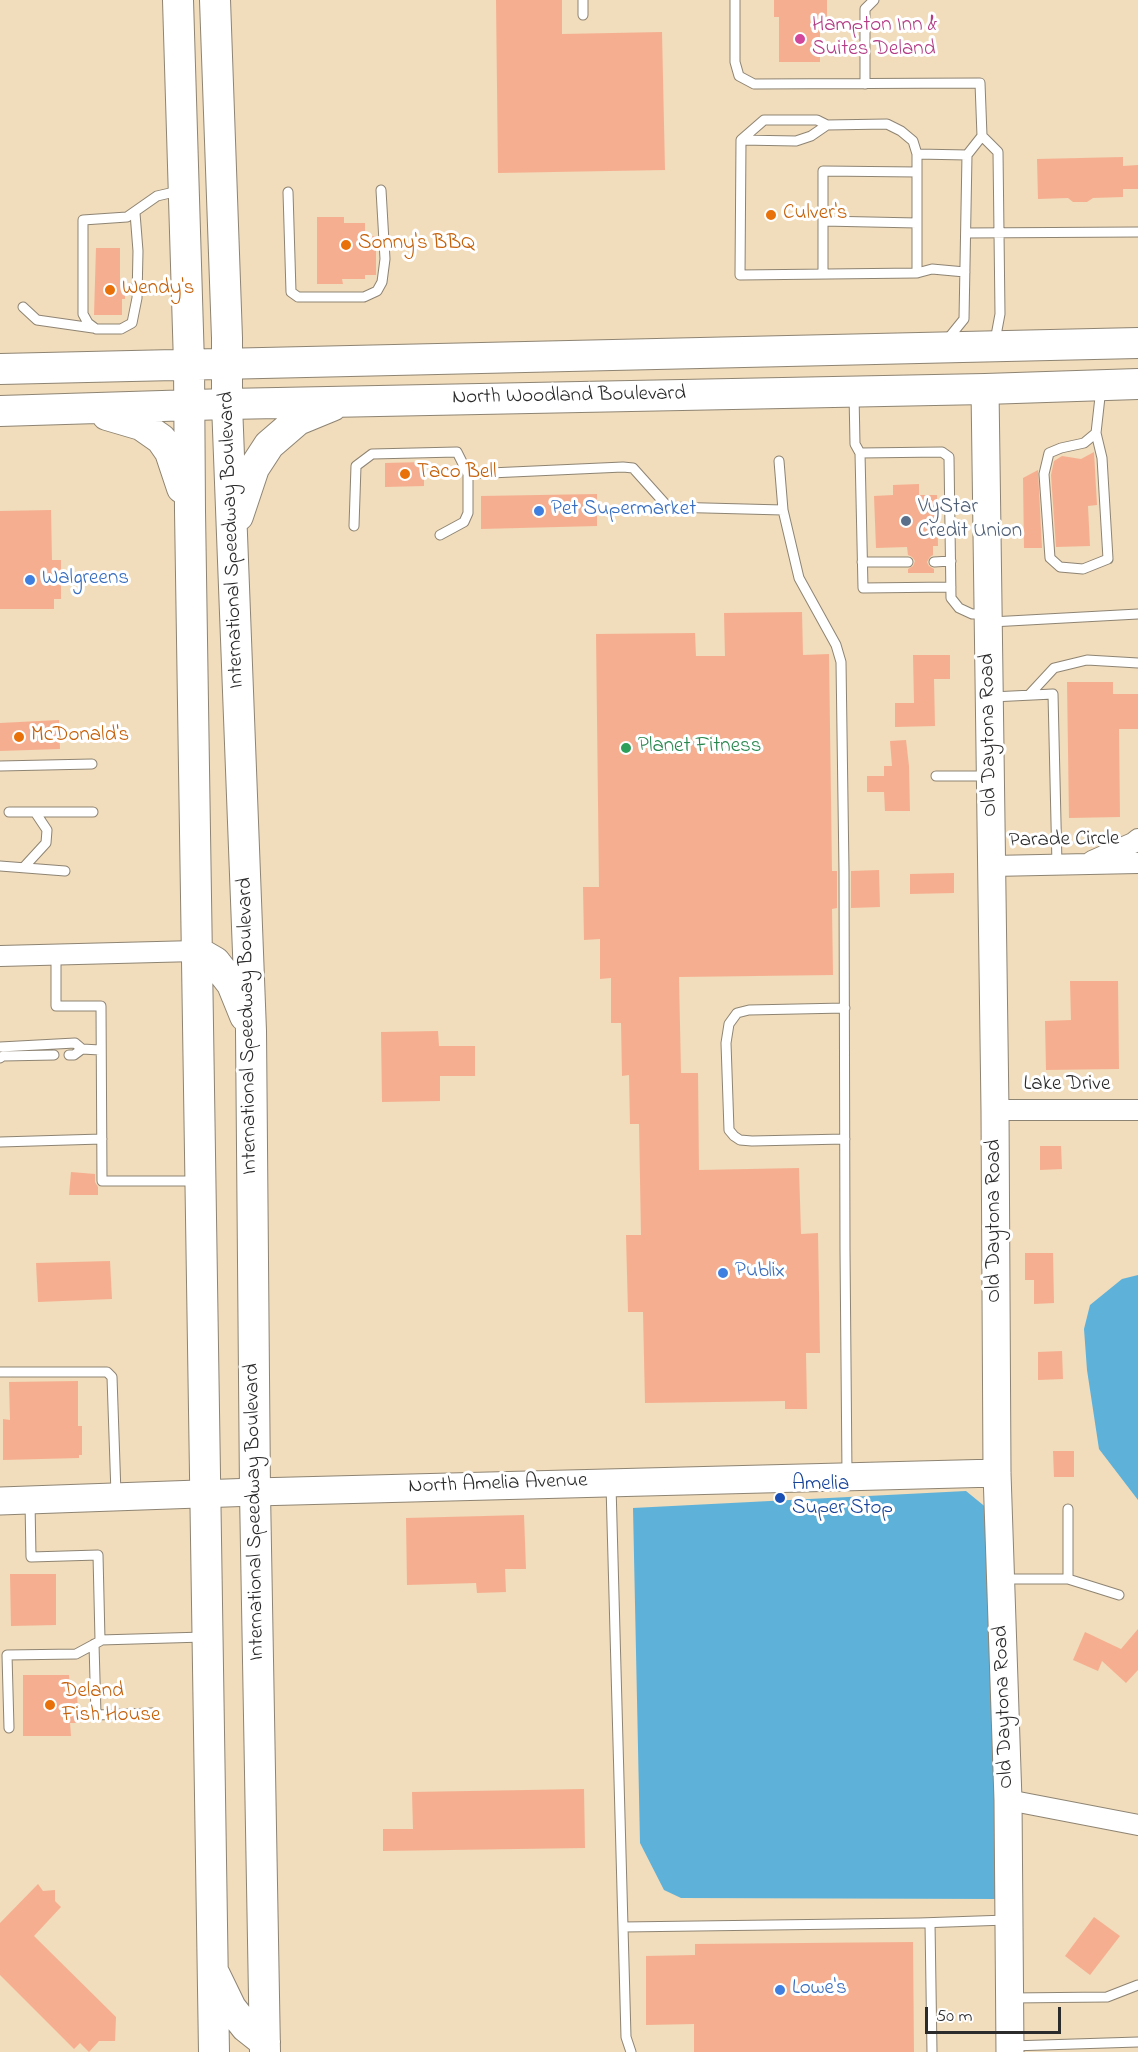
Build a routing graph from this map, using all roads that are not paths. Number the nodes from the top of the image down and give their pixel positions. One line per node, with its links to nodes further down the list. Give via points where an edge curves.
1 (178, 0): 16 (main road, International Speedway Boulevard)
2 (215, 0): 17 (main road, International Speedway Boulevard)
3 (583, 0): 6 (lane)
4 (735, 0): 7 (lane, via 735,62 739,76 754,84)
5 (874, 0): 7 (lane, via 866,9)
6 (583, 15)
7 (865, 84): 9 (lane, via 980,82)
8 (827, 125): 10 (lane, via 795,141); 10 (lane, via 817,120 764,120); 11 (lane, via 887,124 913,141)
9 (982, 136): 12 (lane); 23 (lane, via 998,152)
10 (741, 140): 26 (lane, via 740,276)
11 (917, 154): 12 (lane); 13 (lane)
12 (967, 155): 22 (lane)
13 (917, 171): 19 (lane, via 823,171); 20 (lane)
14 (381, 190): 15 (lane, via 385,259 382,282 377,291 364,297 298,297 291,291)
15 (288, 192)
16 (177, 194): 17 (main road); 18 (lane, via 157,196); 35 (main road, International Speedway Boulevard)
17 (222, 194): 34 (main road, International Speedway Boulevard)
18 (135, 213): 28 (lane, via 137,298 132,323 121,329); 28 (lane, via 83,220 82,314)
19 (823, 222): 20 (lane); 26 (lane)
20 (917, 223): 25 (lane)
21 (1138, 232): 23 (lane)
22 (966, 233): 23 (lane); 24 (lane)
23 (999, 233): 30 (lane, via 1000,314)
24 (965, 272): 25 (lane, via 932,269); 31 (lane, via 964,319)
25 (917, 273): 26 (lane)
26 (823, 274)
27 (23, 307): 28 (lane, via 37,320)
28 (96, 329)
29 (1138, 343): 30 (main road, North Woodland Boulevard)
30 (994, 346): 31 (main road, North Woodland Boulevard); 40 (main road, via 966,375)
31 (942, 347): 32 (main road, North Woodland Boulevard)
32 (784, 351): 34 (main road, North Woodland Boulevard); 42 (main road, via 730,370)
33 (1138, 351): 39 (main road, via 1093,362 1017,365 1001,372)
34 (227, 363): 35 (main road, North Woodland Boulevard); 44 (main road, International Speedway Boulevard)
35 (189, 364): 36 (main road, North Woodland Boulevard); 45 (main road, International Speedway Boulevard)
36 (0, 369)
37 (1138, 384): 38 (main road, North Woodland Boulevard)
38 (1101, 386): 39 (main road, North Woodland Boulevard); 48 (lane)
39 (985, 389): 40 (main road, North Woodland Boulevard); 63 (street, Old Daytona Road)
40 (935, 390): 41 (main road, North Woodland Boulevard)
41 (854, 392): 42 (main road, North Woodland Boulevard); 49 (lane, via 855,444)
42 (701, 395): 43 (main road, North Woodland Boulevard)
43 (342, 402): 44 (main road, North Woodland Boulevard); 55 (main road, via 298,420 269,445 254,468)
44 (227, 404): 45 (main road, North Woodland Boulevard); 55 (main road, International Speedway Boulevard)
45 (190, 405): 46 (main road, North Woodland Boulevard); 53 (main road, International Speedway Boulevard)
46 (90, 409): 47 (main road, North Woodland Boulevard); 53 (main road, via 141,425 161,439 170,452)
47 (0, 411)
48 (1096, 434): 48 (lane, via 1084,443 1049,453 1044,474 1050,558 1060,567 1083,570 1108,559 1102,458)
49 (860, 453): 57 (lane, via 942,452 950,457); 58 (lane)
50 (779, 461): 52 (lane)
51 (468, 474): 52 (lane, via 633,468 668,507); 54 (lane, via 457,452 372,454 356,466); 56 (lane, via 468,513 464,522)
52 (783, 510): 85 (lane, via 800,578 841,662)
53 (190, 511): 82 (main road, International Speedway Boulevard)
54 (354, 526)
55 (232, 533): 86 (main road, International Speedway Boulevard)
56 (440, 535)
57 (951, 561): 60 (lane); 61 (lane)
58 (862, 562): 59 (lane); 61 (lane, via 863,588)
59 (908, 562)
60 (934, 562)
61 (951, 587): 63 (lane, via 951,598 959,608)
62 (1138, 614): 63 (lane)
63 (988, 618): 66 (street, Old Daytona Road)
64 (1138, 663): 65 (lane, via 1087,660 1054,668)
65 (1029, 695): 66 (lane); 77 (lane, via 1053,694)
66 (990, 698): 70 (street, Old Daytona Road)
67 (92, 764): 68 (lane)
68 (0, 766)
69 (936, 776): 70 (lane)
70 (990, 776): 79 (street, Old Daytona Road)
71 (9, 812): 72 (lane)
72 (35, 812): 73 (lane); 80 (lane, via 47,830 46,843)
73 (93, 812)
74 (1138, 839): 76 (street)
75 (1138, 863): 76 (street, Parade Circle)
76 (1083, 864): 77 (street, Parade Circle)
77 (1057, 865): 79 (street, Parade Circle)
78 (0, 866): 80 (lane)
79 (992, 866): 93 (street, Old Daytona Road)
80 (24, 867): 81 (lane)
81 (65, 871)
82 (196, 951): 83 (street); 86 (main road, via 215,962 232,984); 98 (main road, International Speedway Boulevard)
83 (56, 954): 84 (street); 89 (lane, via 56,1006 101,1006)
84 (0, 956)
85 (845, 1008): 96 (lane); 96 (lane, via 736,1013 729,1024 726,1043 729,1131 734,1136 752,1142)
86 (251, 1031): 103 (main road, International Speedway Boulevard)
87 (0, 1047): 88 (lane, via 75,1043)
88 (82, 1049): 89 (lane); 91 (lane)
89 (100, 1050): 95 (lane)
90 (54, 1055): 92 (lane)
91 (69, 1055)
92 (0, 1058)
93 (995, 1110): 94 (street, Lake Drive); 100 (street, Old Daytona Road)
94 (1138, 1110)
95 (102, 1139): 97 (lane); 98 (lane, via 102,1181)
96 (845, 1139): 101 (lane)
97 (0, 1142)
98 (200, 1181): 104 (main road, International Speedway Boulevard)
99 (0, 1372): 105 (lane, via 106,1372 112,1377)
100 (997, 1473): 101 (street, North Amelia Avenue); 109 (street, Old Daytona Road)
101 (848, 1476): 102 (street, North Amelia Avenue)
102 (610, 1482): 103 (street, North Amelia Avenue); 120 (lane)
103 (255, 1492): 104 (street, North Amelia Avenue); 125 (main road, International Speedway Boulevard)
104 (206, 1493): 105 (street, North Amelia Avenue); 112 (main road, International Speedway Boulevard)
105 (116, 1497): 106 (street, North Amelia Avenue)
106 (30, 1500): 107 (street, North Amelia Avenue); 113 (lane, via 31,1557 98,1556)
107 (0, 1501)
108 (1068, 1509): 110 (lane)
109 (1000, 1579): 110 (lane); 116 (street, Old Daytona Road)
110 (1068, 1579): 111 (lane)
111 (1119, 1595)
112 (208, 1637): 113 (lane); 121 (main road, International Speedway Boulevard)
113 (98, 1642): 114 (lane, via 96,1715); 115 (lane, via 76,1654 7,1655)
114 (152, 1713)
115 (9, 1728)
116 (1008, 1800): 117 (street); 118 (street, Old Daytona Road)
117 (1138, 1825)
118 (1009, 1919): 119 (lane); 123 (street, Old Daytona Road)
119 (930, 1923): 120 (lane); 129 (lane)
120 (623, 1927): 128 (lane, via 626,2037)
121 (212, 1970): 125 (main road, via 231,2008); 127 (main road, International Speedway Boulevard)
122 (1138, 1985): 123 (lane, via 1107,1997)
123 (1009, 1998): 126 (street, Old Daytona Road)
124 (1138, 2042): 126 (lane)
125 (265, 2047)
126 (1010, 2049)
127 (213, 2052)
128 (631, 2052)
129 (932, 2052)

